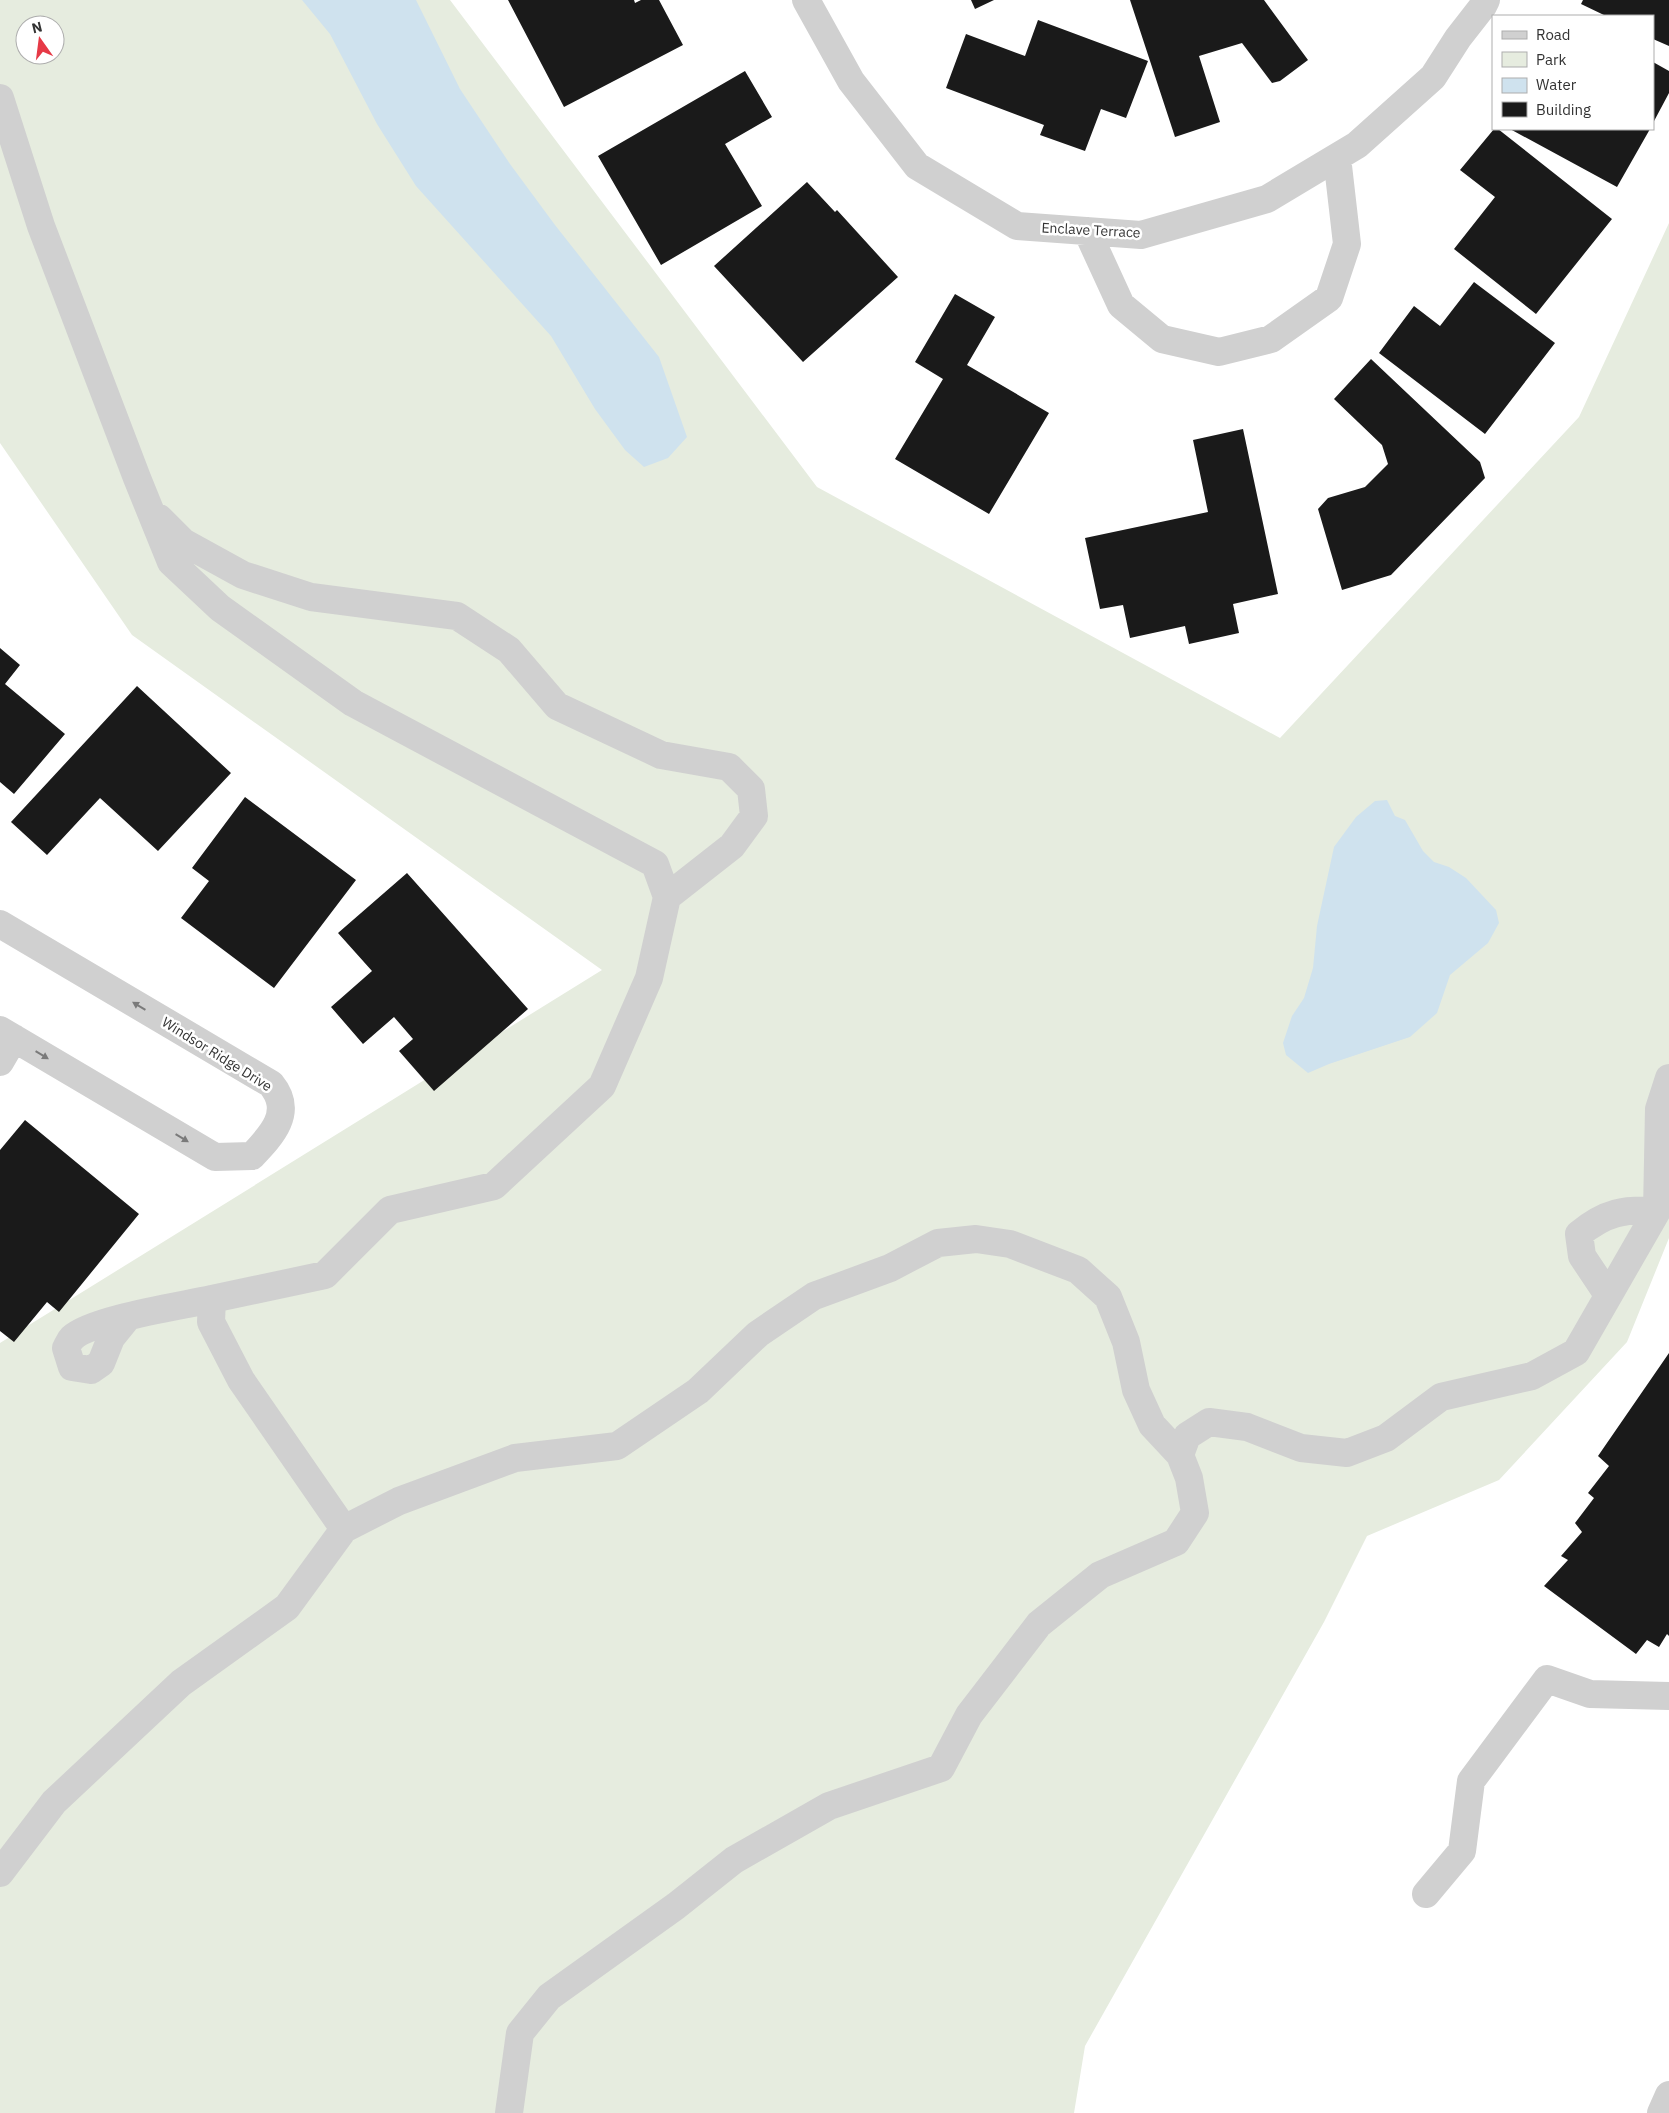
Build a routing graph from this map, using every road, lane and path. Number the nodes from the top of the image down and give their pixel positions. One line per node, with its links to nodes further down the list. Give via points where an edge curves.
1 (806, 0): 5 (street, Enclave Terrace, via 851,82 917,166 1017,226)
2 (1486, 0): 4 (street, Enclave Terrace, via 1433,77 1357,145)
3 (0, 98): 6 (street, via 41,226)
4 (1337, 157): 5 (street, Enclave Terrace, via 1267,199 1141,235); 5 (street, via 1347,244 1330,298 1271,339 1218,352 1162,339 1120,305)
5 (1087, 231)
6 (149, 507): 7 (street, via 172,562 220,608 353,703 655,864); 7 (street, via 183,542 243,575 311,597 457,616 509,650 557,706 661,756 728,767 751,789 754,816 732,846)
7 (667, 897): 14 (street, via 649,978 602,1086 494,1186 390,1210 325,1275)
8 (0, 924): 9 (street, Windsor Ridge Drive, one-way to 8, via 215,1157 252,1156 272,1134 282,1112 279,1094 271,1084)
9 (7, 1034): 10 (street)
10 (0, 1062)
11 (1669, 1078): 12 (street, via 1659,1109)
12 (1657, 1211): 13 (street); 13 (street, via 1631,1209 1596,1220 1579,1234 1582,1256)
13 (1608, 1295): 16 (street, via 1576,1352 1532,1376 1440,1397 1386,1438 1347,1453 1301,1448 1247,1427 1209,1422 1187,1436)
14 (212, 1299): 15 (street); 17 (street, via 211,1322 241,1380)
15 (128, 1317)
16 (1180, 1455): 17 (street, via 1152,1425 1136,1390 1126,1342 1108,1297 1078,1270 1010,1244 976,1239 938,1243 890,1268 814,1296 758,1334 698,1391 617,1446 515,1458 399,1501); 22 (street, via 1189,1478 1196,1513 1176,1542 1100,1575 1040,1624 969,1715 941,1768 829,1806 734,1860 549,1997 520,2033)
17 (344, 1529): 19 (street, via 287,1607 182,1683 54,1802)
18 (1669, 1696): 20 (street, via 1590,1694 1547,1679 1471,1781 1462,1851)
19 (0, 1873)
20 (1426, 1894)
21 (1669, 2095): 23 (street)
22 (509, 2113)
23 (1661, 2113)

